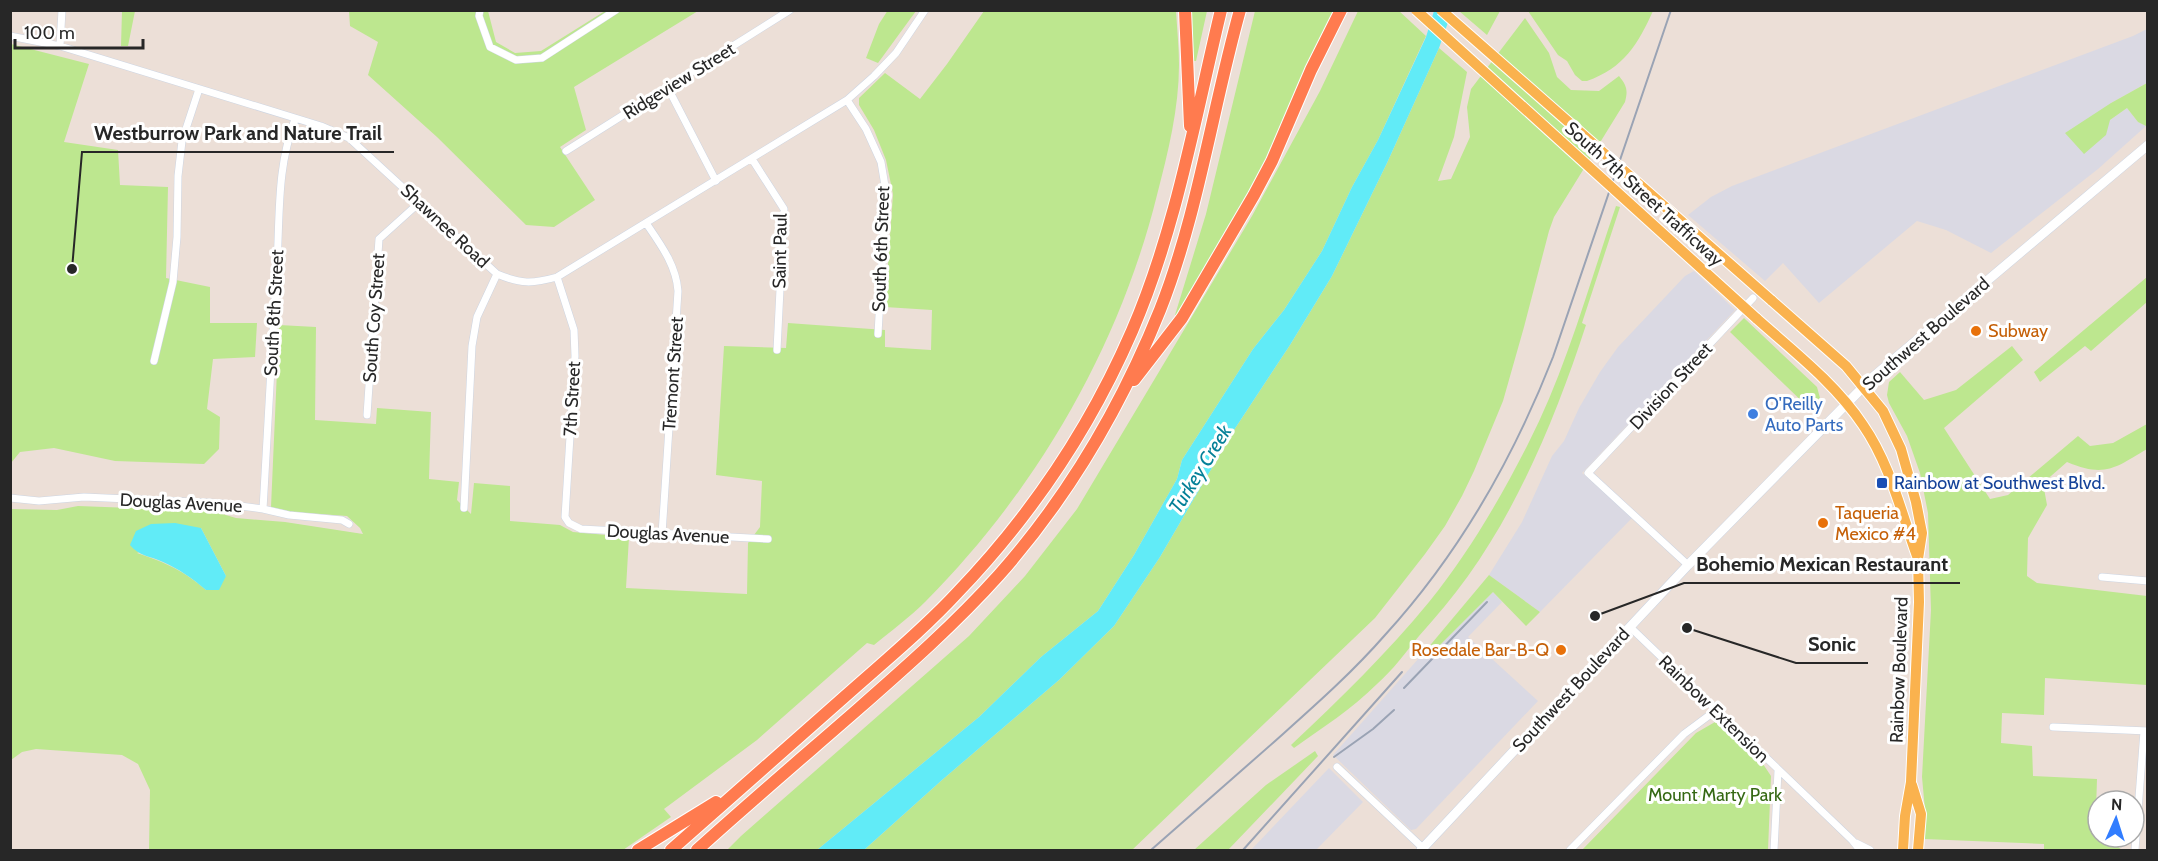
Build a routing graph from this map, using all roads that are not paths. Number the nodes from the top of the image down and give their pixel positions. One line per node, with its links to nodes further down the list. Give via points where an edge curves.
1 (62, 10): 13 (street)
2 (480, 10): 3 (street, via 490,46 516,60 542,58)
3 (616, 10)
4 (790, 10): 14 (street, Ridgeview Street)
5 (925, 10): 16 (street, Shawnee Road, via 896,53)
6 (1185, 10): 18 (highway)
7 (1221, 10): 18 (highway)
8 (1240, 10): 32 (highway, via 1180,250 1160,310)
9 (1341, 10): 32 (highway, via 1254,195 1182,318)
10 (1416, 10): 33 (main road, South 7th Street Trafficway, bridge)
11 (1441, 10): 31 (main road, South 7th Street Trafficway, bridge, via 1846,366)
12 (10, 36): 13 (street, Shawnee Road)
13 (60, 46): 15 (street, Shawnee Road)
14 (668, 88): 20 (street, Ridgeview Street); 22 (street)
15 (199, 89): 17 (street, Shawnee Road); 30 (street, via 182,141 173,282)
16 (847, 100): 21 (street, Shawnee Road); 28 (street, South 6th Street, via 881,162 886,192)
17 (295, 118): 23 (street, Shawnee Road, via 349,138); 37 (street, South 8th Street, via 286,143 278,198)
18 (1191, 140): 53 (highway, via 1164,243 1132,332 1091,415 1049,479 1016,525 956,595)
19 (2148, 145): 31 (main road, Southwest Boulevard)
20 (566, 151)
21 (752, 159): 22 (street, Shawnee Road); 29 (street, Saint Paul, via 784,209)
22 (716, 181): 24 (street, Shawnee Road)
23 (420, 202): 25 (street, Shawnee Road); 34 (street, South Coy Street, via 379,239)
24 (646, 223): 26 (street, Shawnee Road); 40 (street, Tremont Street, via 671,262 678,291)
25 (497, 274): 26 (street, Shawnee Road, via 517,282); 36 (street, via 477,317 472,346)
26 (557, 277): 39 (street, 7th Street, via 574,330 565,517)
27 (1753, 298): 43 (street, Division Street, via 1588,473)
28 (878, 334)
29 (777, 350)
30 (154, 361)
31 (1863, 387): 33 (main road, Southwest Boulevard); 42 (main road, Rainbow Boulevard, via 1883,411 1901,449 1922,533)
32 (1118, 401): 54 (highway, via 1066,488 993,582 929,647)
33 (1847, 404): 42 (main road, Rainbow Boulevard, via 1863,424 1891,479); 43 (main road, Southwest Boulevard)
34 (367, 415)
35 (10, 498): 37 (street, Douglas Avenue, via 39,501 84,497)
36 (464, 508)
37 (263, 509): 38 (street, Douglas Avenue)
38 (349, 524)
39 (569, 524): 40 (street, Douglas Avenue, via 581,529)
40 (662, 534): 41 (street, Douglas Avenue)
41 (768, 539)
42 (1918, 559): 52 (main road, Rainbow Boulevard)
43 (1688, 565): 46 (main road, Southwest Boulevard)
44 (2102, 577): 45 (street)
45 (2148, 581)
46 (1630, 627): 47 (street, Rainbow Extension); 60 (main road, Southwest Boulevard)
47 (1715, 711): 51 (street, Rainbow Extension); 61 (street, via 1684,735)
48 (2053, 727): 49 (street)
49 (2146, 731): 67 (street)
50 (1337, 767): 60 (street)
51 (1778, 771): 55 (street, Rainbow Extension); 62 (street)
52 (1911, 782): 65 (main road, Rainbow Boulevard); 66 (main road, Rainbow Boulevard, via 1921,814)
53 (740, 788): 56 (highway); 57 (highway)
54 (726, 824): 58 (highway); 59 (highway)
55 (1852, 840): 63 (street, Rainbow Extension); 64 (street, Rainbow Extension)
56 (638, 850)
57 (671, 850)
58 (697, 850)
59 (708, 850)
60 (1423, 850)
61 (1570, 850)
62 (1774, 850)
63 (1860, 850)
64 (1870, 850)
65 (1903, 850)
66 (1918, 850)
67 (2135, 850)

